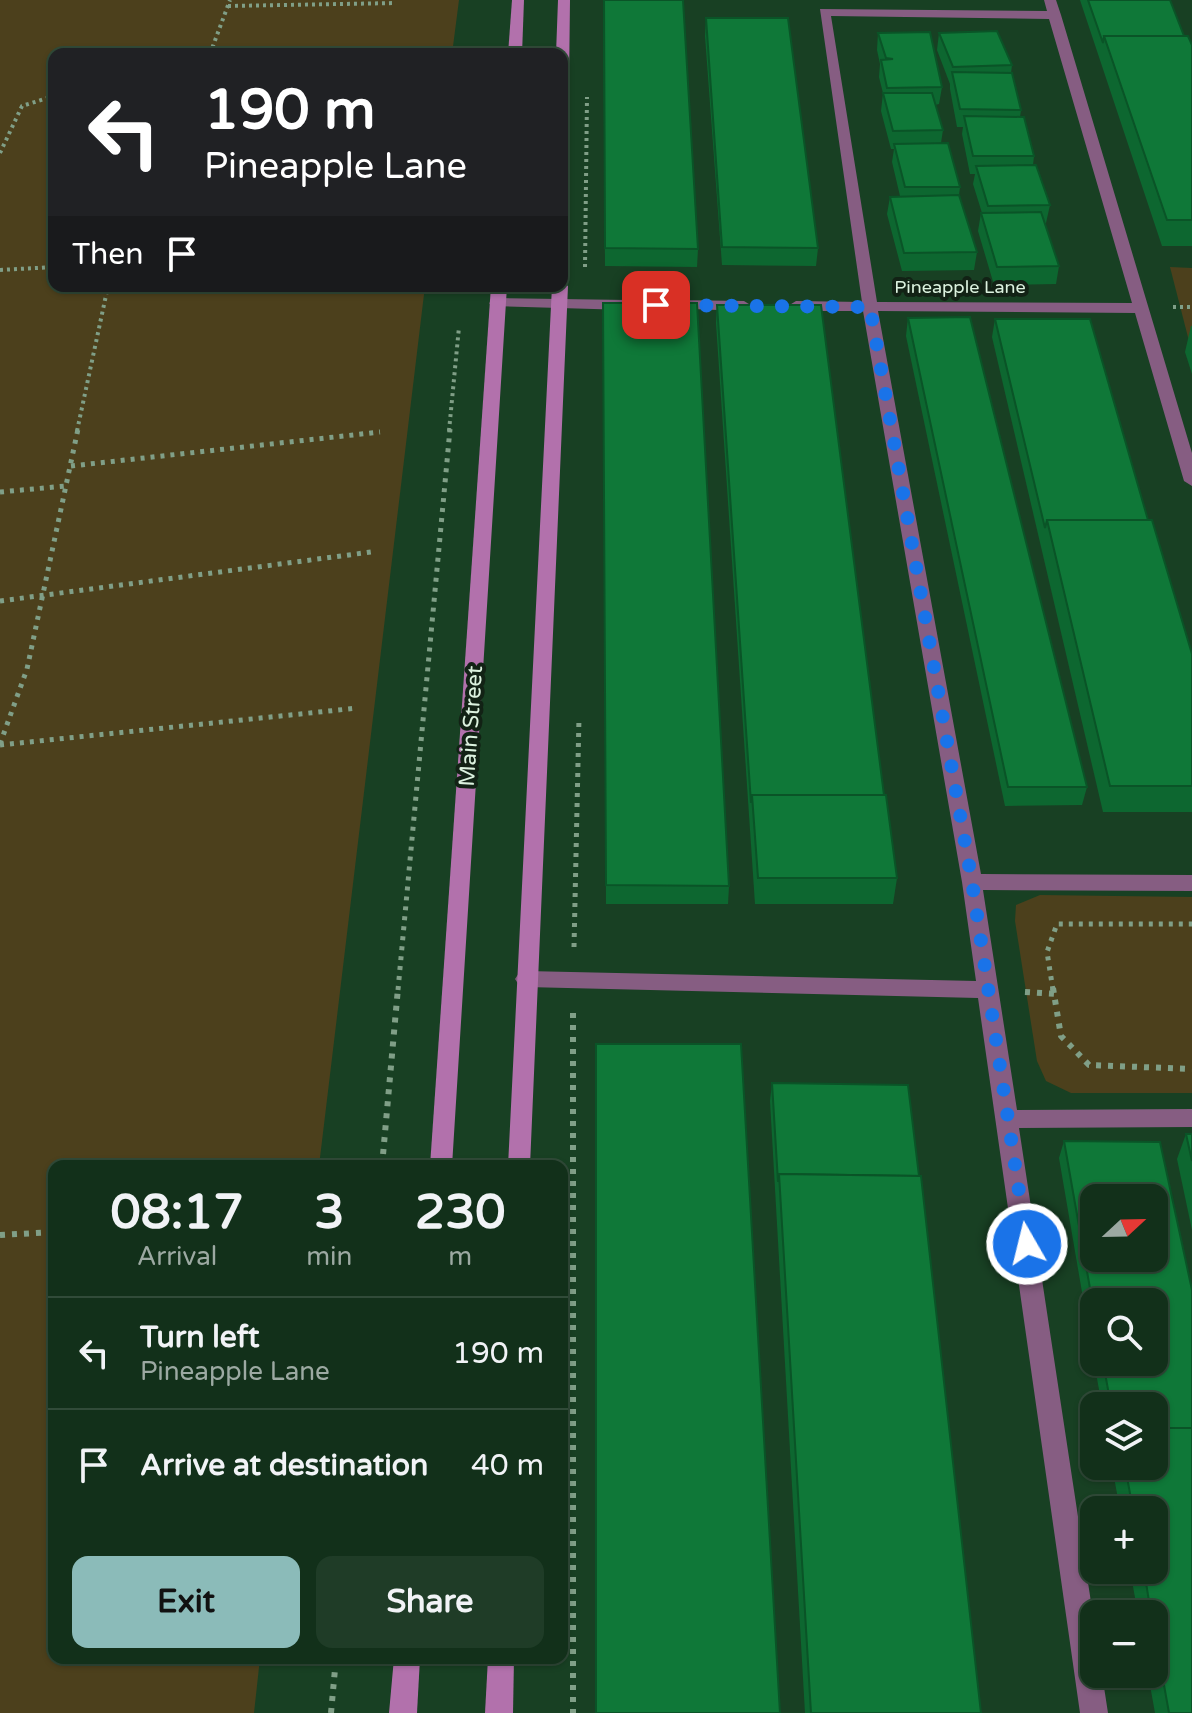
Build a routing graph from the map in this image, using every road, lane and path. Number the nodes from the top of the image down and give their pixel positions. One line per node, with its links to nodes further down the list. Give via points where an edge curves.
1 (230, 0): 5 (path)
2 (518, 0): 8 (street)
3 (564, 0): 9 (street)
4 (396, 3): 5 (path)
5 (228, 6): 7 (path)
6 (1053, 8): 19 (street, via 824,12); 20 (street)
7 (212, 48)
8 (515, 48)
9 (563, 48)
10 (588, 91): 18 (path)
11 (48, 97): 12 (path, via 31,98 20,106)
12 (0, 153)
13 (48, 267): 14 (path)
14 (0, 270)
15 (107, 292): 23 (path)
16 (498, 295): 17 (street, Pineapple Lane); 43 (street, Main Street)
17 (560, 295): 18 (street, Pineapple Lane); 36 (street)
18 (587, 304): 19 (street, Pineapple Lane)
19 (870, 307): 20 (street, Pineapple Lane); 33 (street)
20 (1140, 308): 24 (street)
21 (460, 317): 42 (path)
22 (380, 432): 23 (path)
23 (70, 466): 25 (path)
24 (1192, 481)
25 (66, 486): 26 (path); 28 (path)
26 (0, 492)
27 (371, 552): 28 (path)
28 (43, 595): 29 (path); 32 (path, via 27,669)
29 (0, 601)
30 (358, 708): 32 (path)
31 (579, 712): 37 (path)
32 (0, 744)
33 (972, 882): 34 (street); 38 (street)
34 (1192, 883)
35 (1192, 924): 39 (path, via 1057,924 1047,952 1061,1036 1089,1065)
36 (526, 979): 37 (street); 44 (street)
37 (574, 979): 38 (street); 53 (path)
38 (987, 990): 41 (street)
39 (1192, 1069)
40 (1192, 1118): 41 (street)
41 (1009, 1119): 54 (street)
42 (383, 1160)
43 (441, 1160)
44 (519, 1160)
45 (48, 1232): 46 (path)
46 (0, 1235)
47 (335, 1664): 50 (path)
48 (407, 1664): 51 (street)
49 (501, 1664): 52 (street)
50 (331, 1713)
51 (403, 1713)
52 (499, 1713)
53 (573, 1713)
54 (1094, 1713)

